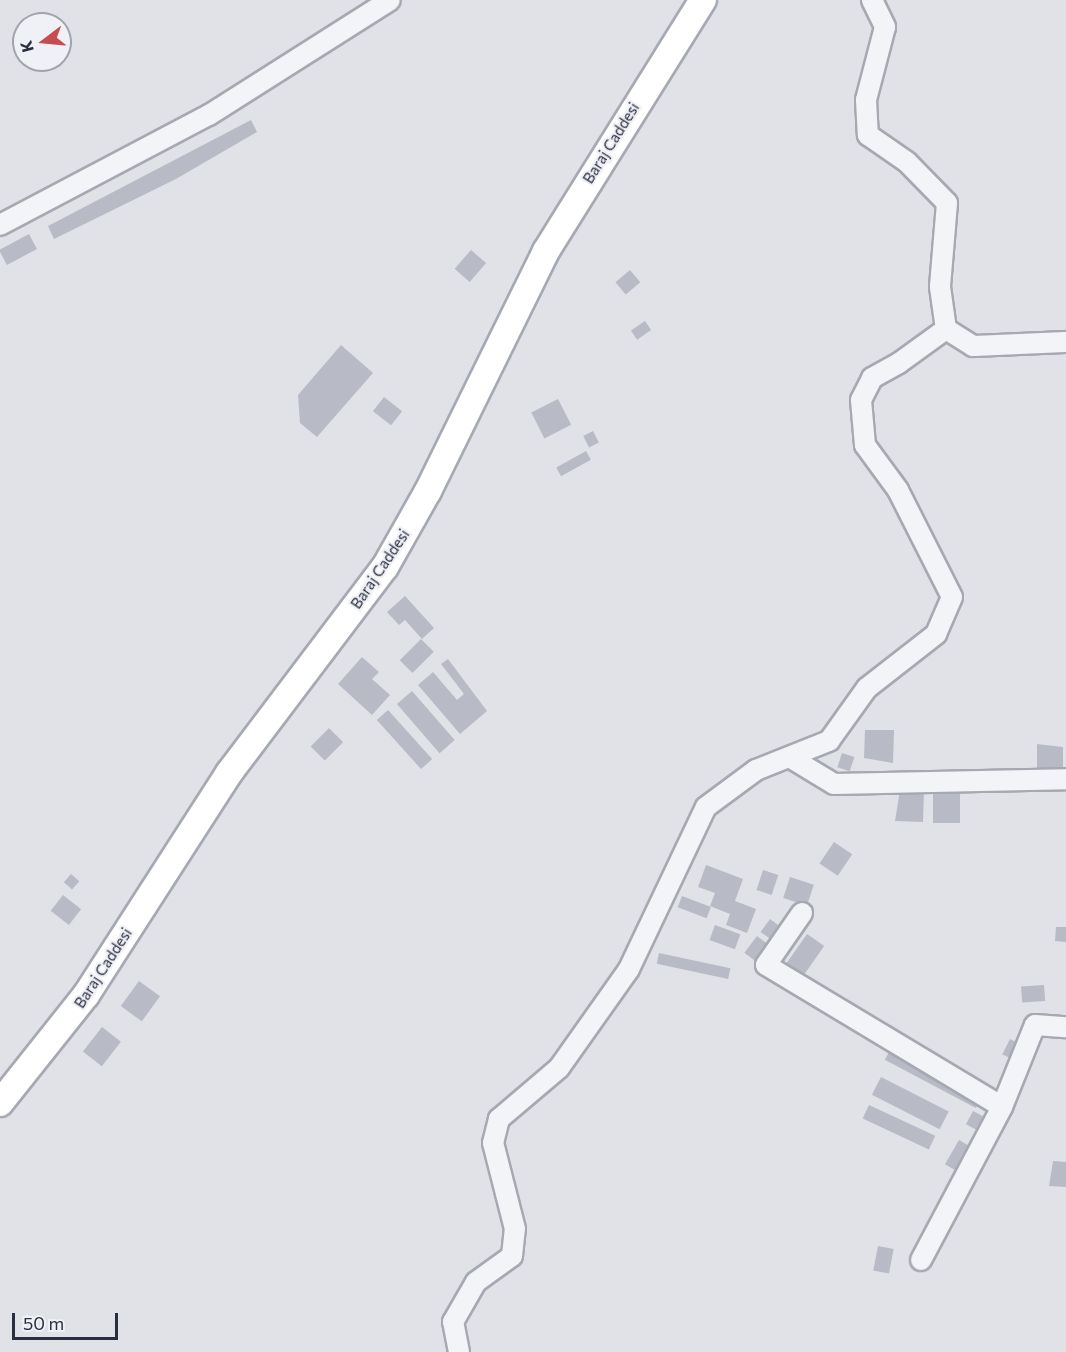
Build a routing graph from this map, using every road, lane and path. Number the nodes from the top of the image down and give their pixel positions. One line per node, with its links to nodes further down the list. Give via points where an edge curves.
1 (390, 0): 4 (street, via 209,115)
2 (703, 0): 11 (main road, Baraj Caddesi, via 546,251 428,491 385,567 228,773 86,995)
3 (872, 0): 5 (street, via 885,27 866,100 868,135 907,162 947,203 940,287)
4 (0, 225)
5 (946, 329): 6 (street, via 973,346); 7 (street, via 872,378 861,400 865,445 898,490 952,597 936,634 867,688 829,741)
6 (1066, 342)
7 (791, 758): 8 (street, via 834,784); 14 (street, via 756,770 706,807 629,969 559,1068 499,1119 493,1143 515,1229 512,1256 476,1281 453,1322)
8 (1066, 779)
9 (802, 913): 12 (street, via 766,965)
10 (1066, 1028): 12 (street, via 1035,1025)
11 (0, 1103)
12 (1002, 1107): 13 (street)
13 (921, 1260)
14 (459, 1352)

